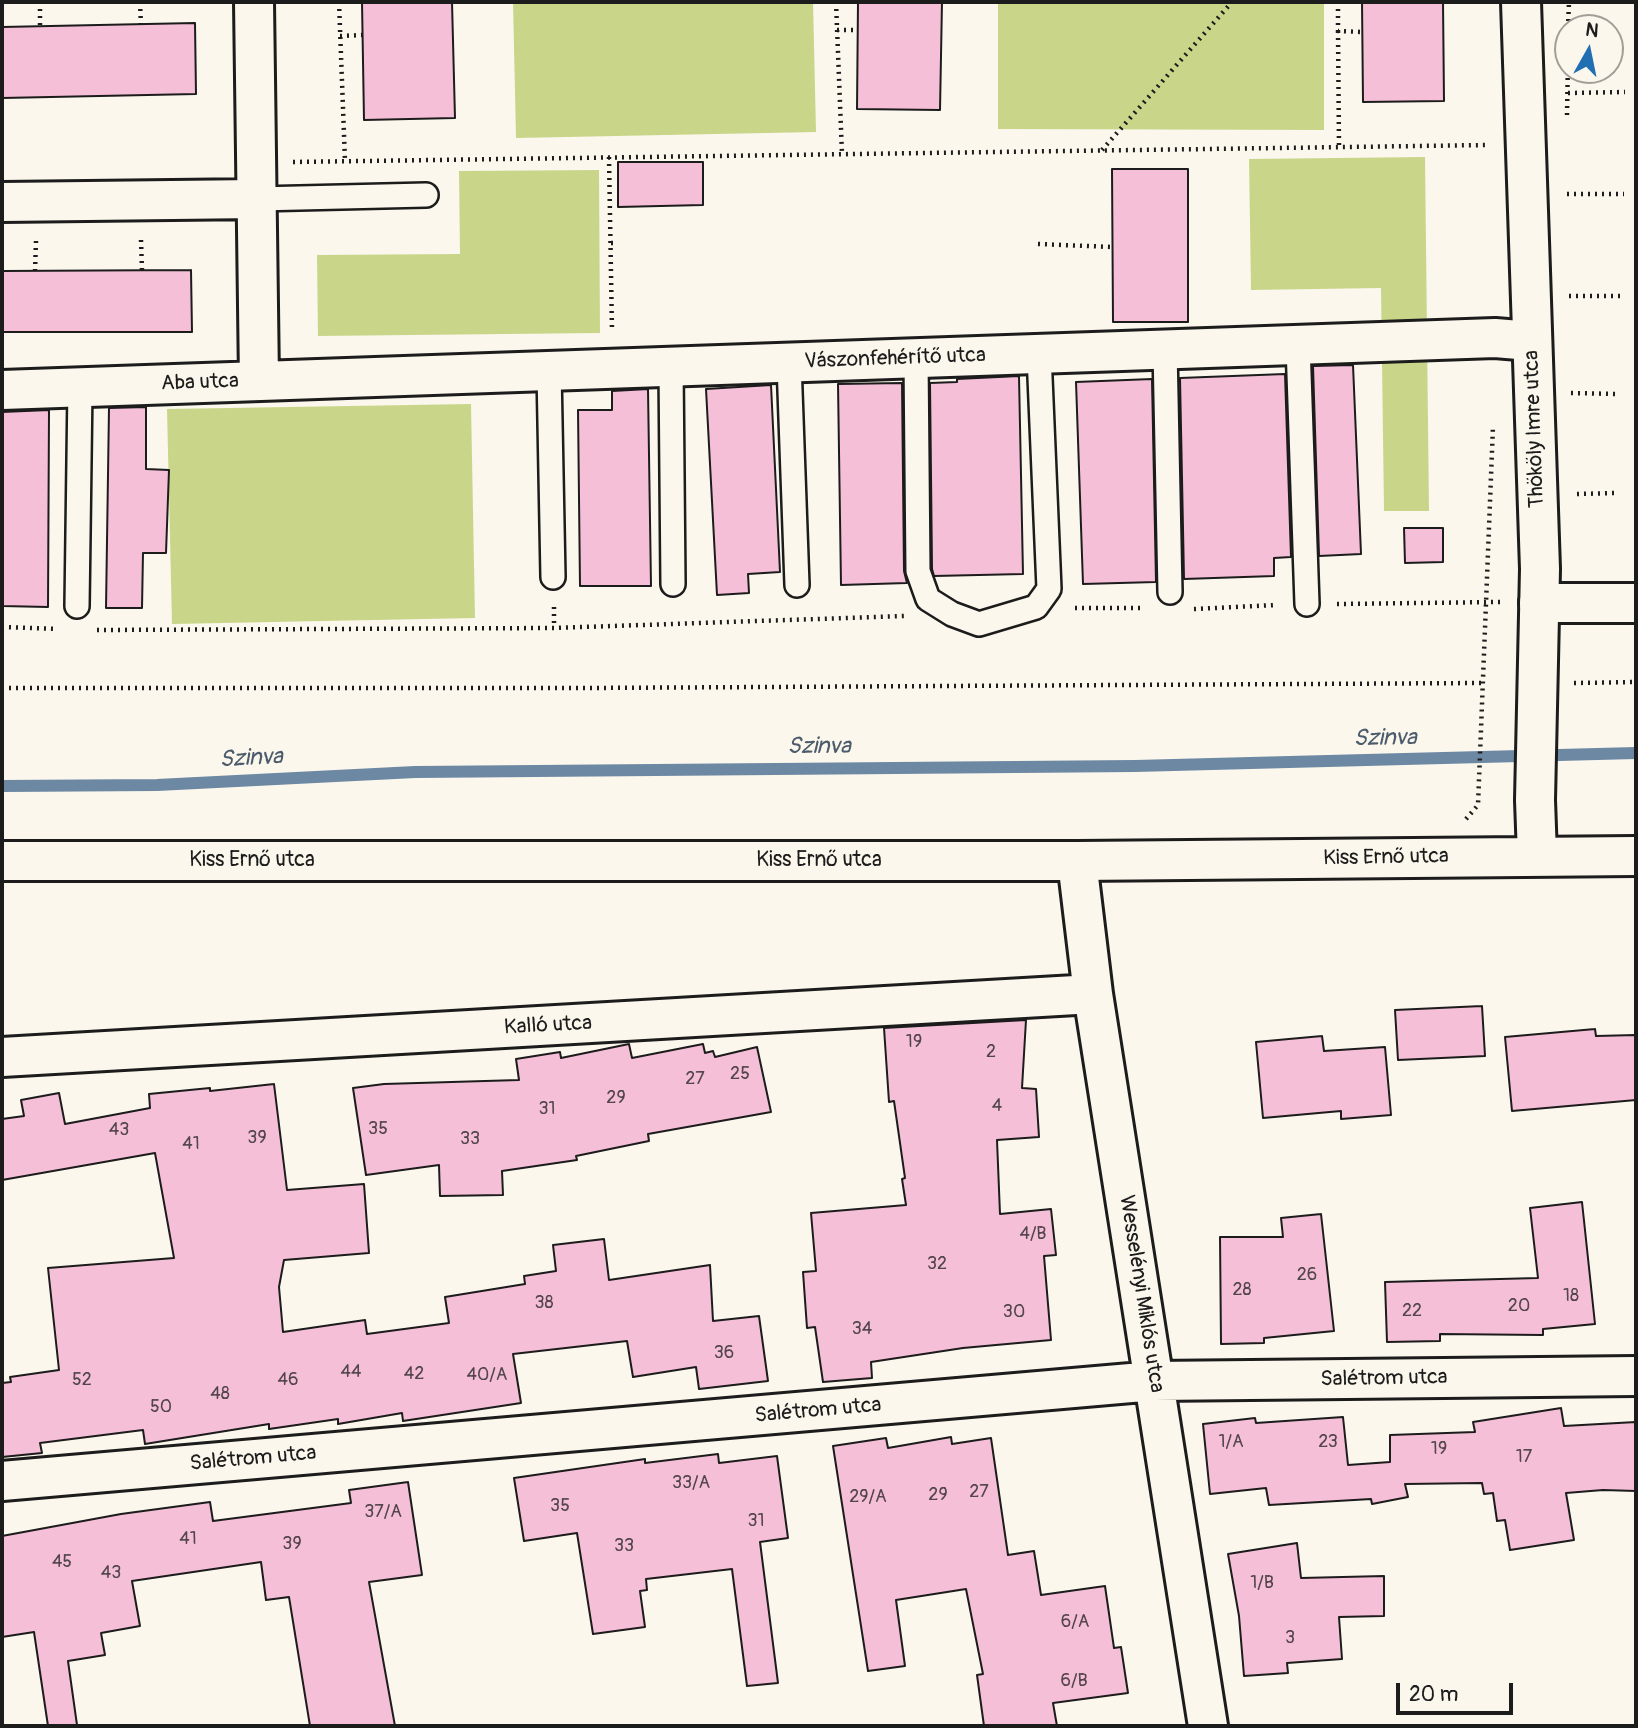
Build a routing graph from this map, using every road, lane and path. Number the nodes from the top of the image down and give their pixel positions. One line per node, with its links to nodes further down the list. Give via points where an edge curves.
1 (40, 2): 10 (path)
2 (140, 2): 9 (path)
3 (254, 2): 25 (street, Aba utca)
4 (339, 2): 16 (path)
5 (836, 2): 11 (path)
6 (1232, 2): 21 (path)
7 (1338, 2): 13 (path)
8 (1521, 2): 36 (street, Thököly Imre utca)
9 (141, 25)
10 (40, 26)
11 (837, 30): 12 (path); 22 (path)
12 (858, 30)
13 (1338, 31): 14 (path); 20 (path)
14 (1362, 32)
15 (363, 35): 16 (path)
16 (340, 36): 24 (path)
17 (1625, 92): 18 (path)
18 (1567, 93)
19 (1492, 145): 20 (path)
20 (1339, 147): 21 (path)
21 (1101, 150): 22 (path)
22 (842, 154): 23 (path)
23 (609, 157): 24 (path); 30 (path)
24 (345, 161): 25 (path)
25 (256, 181): 28 (lane); 29 (street); 45 (street, Aba utca)
26 (1566, 194): 27 (path)
27 (1624, 194)
28 (426, 195)
29 (2, 202)
30 (611, 243): 31 (path); 43 (path)
31 (618, 243)
32 (1038, 244): 33 (path)
33 (1112, 247)
34 (1564, 296): 35 (path)
35 (1620, 296)
36 (1531, 341): 37 (street, Vászonfehérítő utca, via 1495,338); 56 (street, Thököly Imre utca)
37 (1298, 345): 38 (street, Vászonfehérítő utca); 58 (lane)
38 (1165, 349): 39 (street, Vászonfehérítő utca); 55 (lane)
39 (1039, 354): 40 (street, Vászonfehérítő utca); 60 (lane, via 1049,589 1036,607 979,624)
40 (916, 358): 41 (street, Vászonfehérítő utca); 60 (lane, via 918,571 928,599)
41 (789, 363): 42 (street, Vászonfehérítő utca); 54 (lane)
42 (671, 367): 43 (street, Vászonfehérítő utca); 53 (lane)
43 (613, 369): 44 (street, Vászonfehérítő utca)
44 (549, 371): 45 (street, Vászonfehérítő utca); 52 (lane)
45 (259, 381): 46 (street, Aba utca)
46 (80, 387): 47 (street, Aba utca); 59 (lane)
47 (2, 390)
48 (1563, 393): 49 (path)
49 (1618, 394)
50 (1616, 493): 51 (path)
51 (1575, 494)
52 (553, 577)
53 (673, 584)
54 (797, 585)
55 (1170, 592)
56 (1539, 603): 57 (street); 67 (street, Thököly Imre utca)
57 (1636, 603)
58 (1307, 604)
59 (77, 606)
60 (952, 614): 63 (path, via 524,628)
61 (2, 627): 62 (path)
62 (66, 629)
63 (92, 630)
64 (1636, 682): 67 (path)
65 (1482, 683): 66 (path)
66 (2, 688)
67 (1552, 688): 70 (street, Thököly Imre utca, via 1535,800)
68 (1482, 694): 69 (path, via 1478,805)
69 (1463, 822)
70 (1537, 856): 71 (street, Kiss Ernő utca); 73 (street, Kiss Ernő utca)
71 (1636, 856)
72 (2, 860): 73 (street, Kiss Ernő utca)
73 (1077, 861): 74 (street, Wesselényi Miklós utca)
74 (1093, 994): 75 (street, Kalló utca); 77 (street, Wesselényi Miklós utca)
75 (2, 1057)
76 (1636, 1376): 77 (street, Salétrom utca)
77 (1154, 1381): 78 (street, Salétrom utca); 79 (street, Wesselényi Miklós utca)
78 (2, 1481)
79 (1208, 1726)

